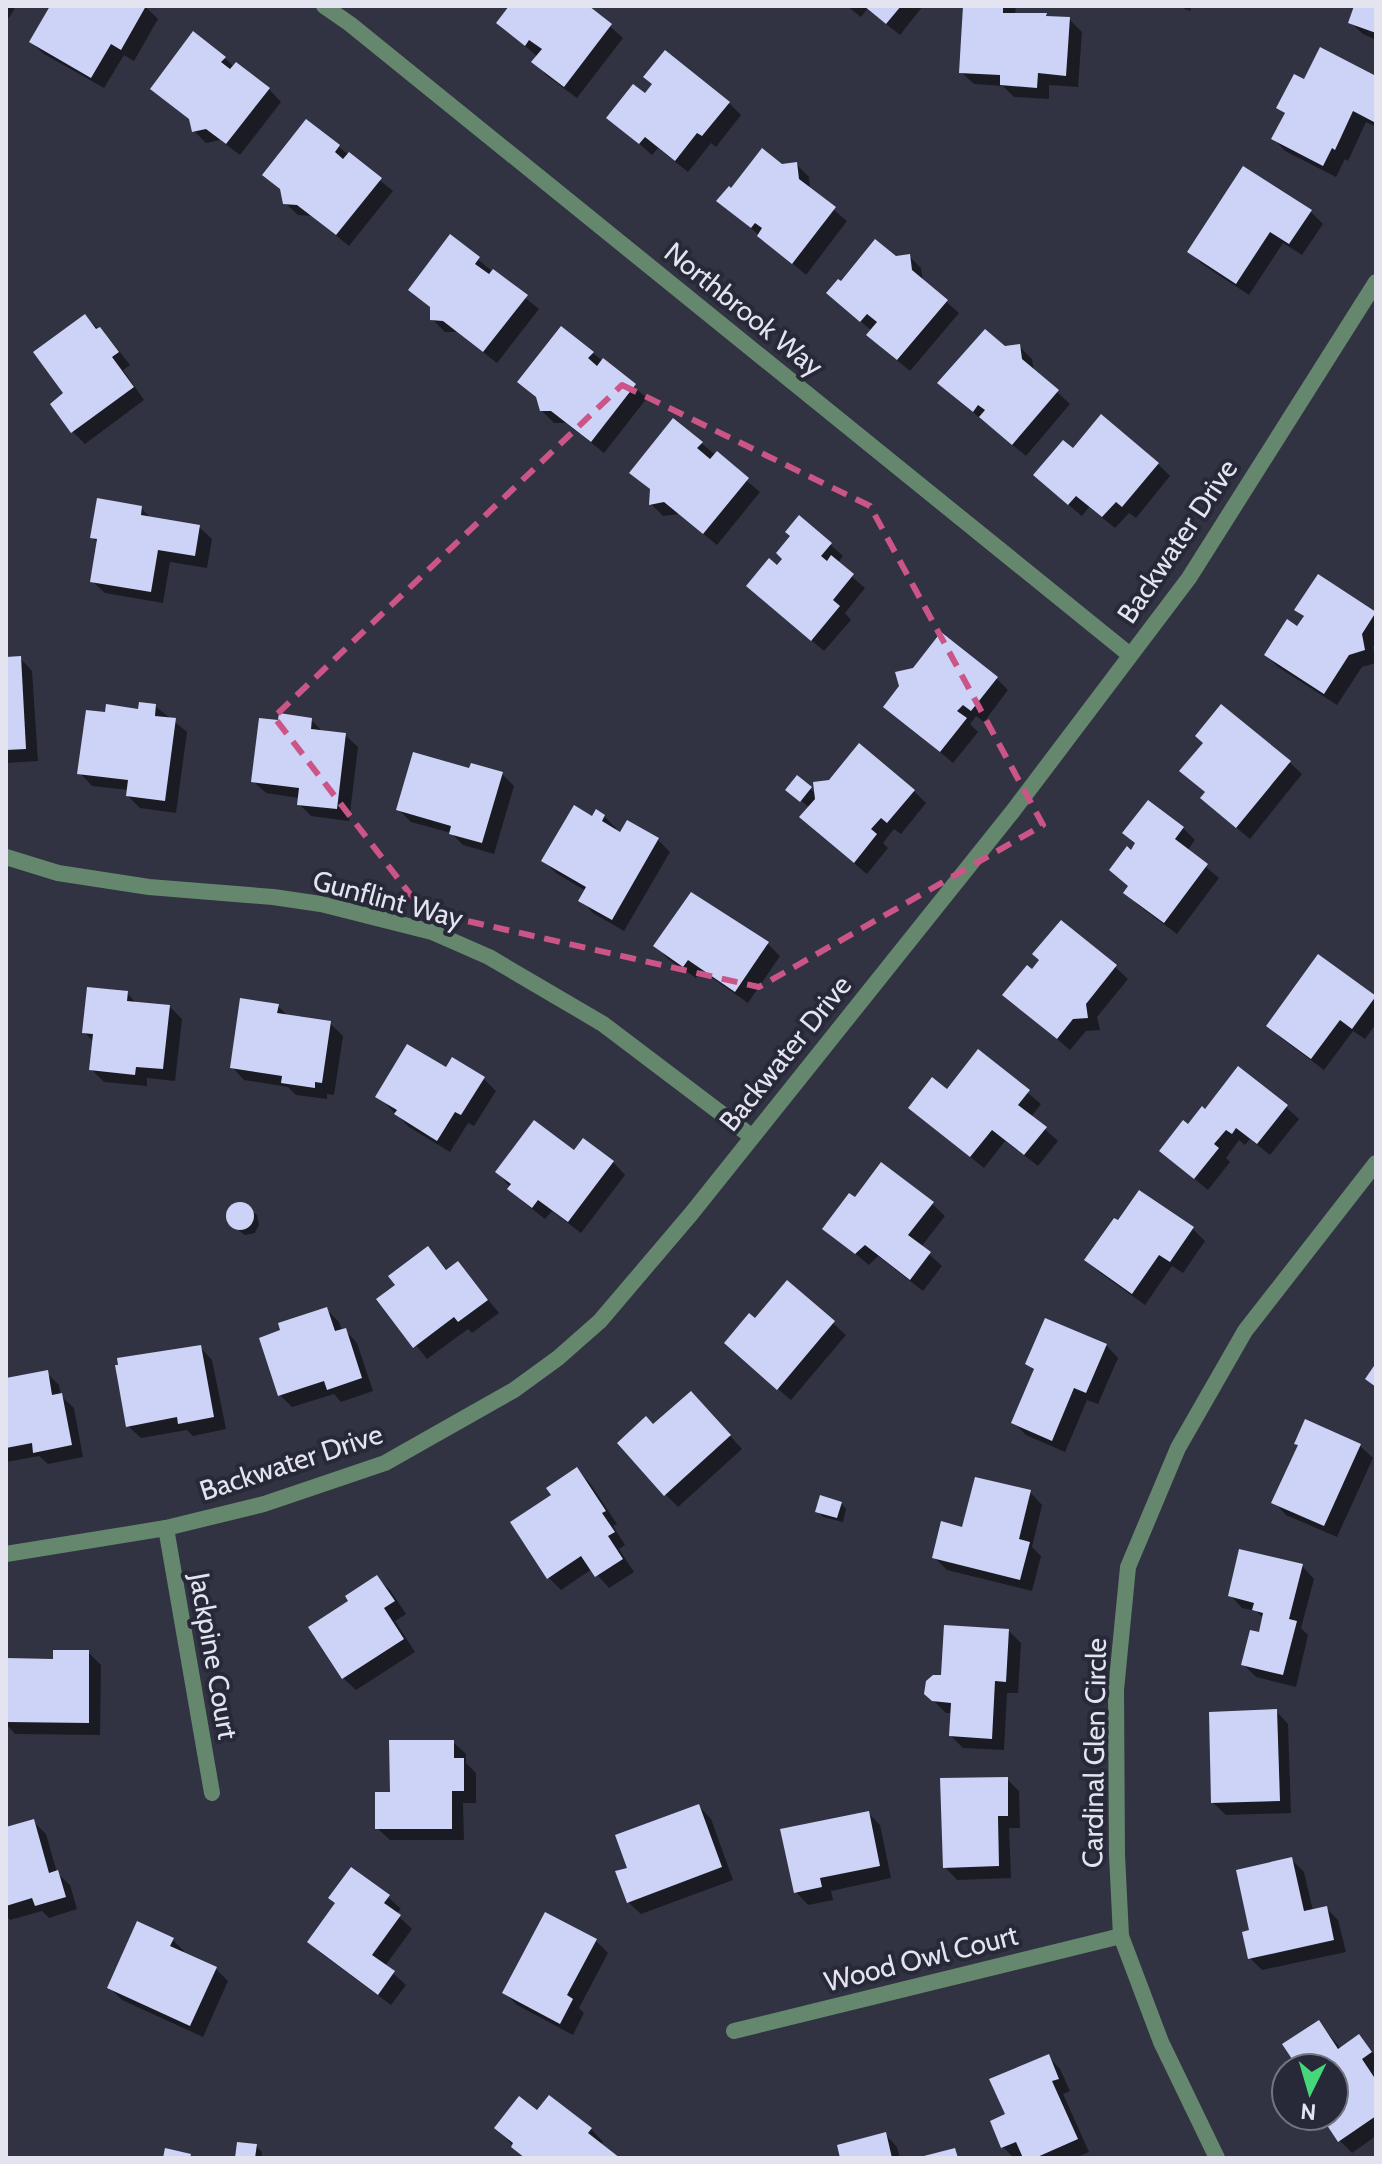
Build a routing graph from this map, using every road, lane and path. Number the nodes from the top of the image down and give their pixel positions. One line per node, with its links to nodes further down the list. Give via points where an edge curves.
1 (324, 6): 3 (street, Northbrook Way)
2 (1376, 282): 3 (street, Backwater Drive, via 1189,578)
3 (1130, 655): 5 (street, Backwater Drive, via 1013,811)
4 (6, 857): 5 (street, Gunflint Way, via 58,873 149,887 321,904 432,932 489,957 603,1024)
5 (751, 1136): 7 (street, Backwater Drive, via 600,1321 514,1390 385,1463 264,1504)
6 (1376, 1163): 10 (street, Cardinal Glen Circle, via 1245,1331 1178,1448 1128,1567 1116,1690)
7 (166, 1528): 8 (street, Backwater Drive); 9 (street, Jackpine Court)
8 (6, 1554)
9 (212, 1793)
10 (1121, 1936): 11 (street, Wood Owl Court); 12 (street, Cardinal Glen Circle, via 1161,2042)
11 (734, 2031)
12 (1217, 2158)

